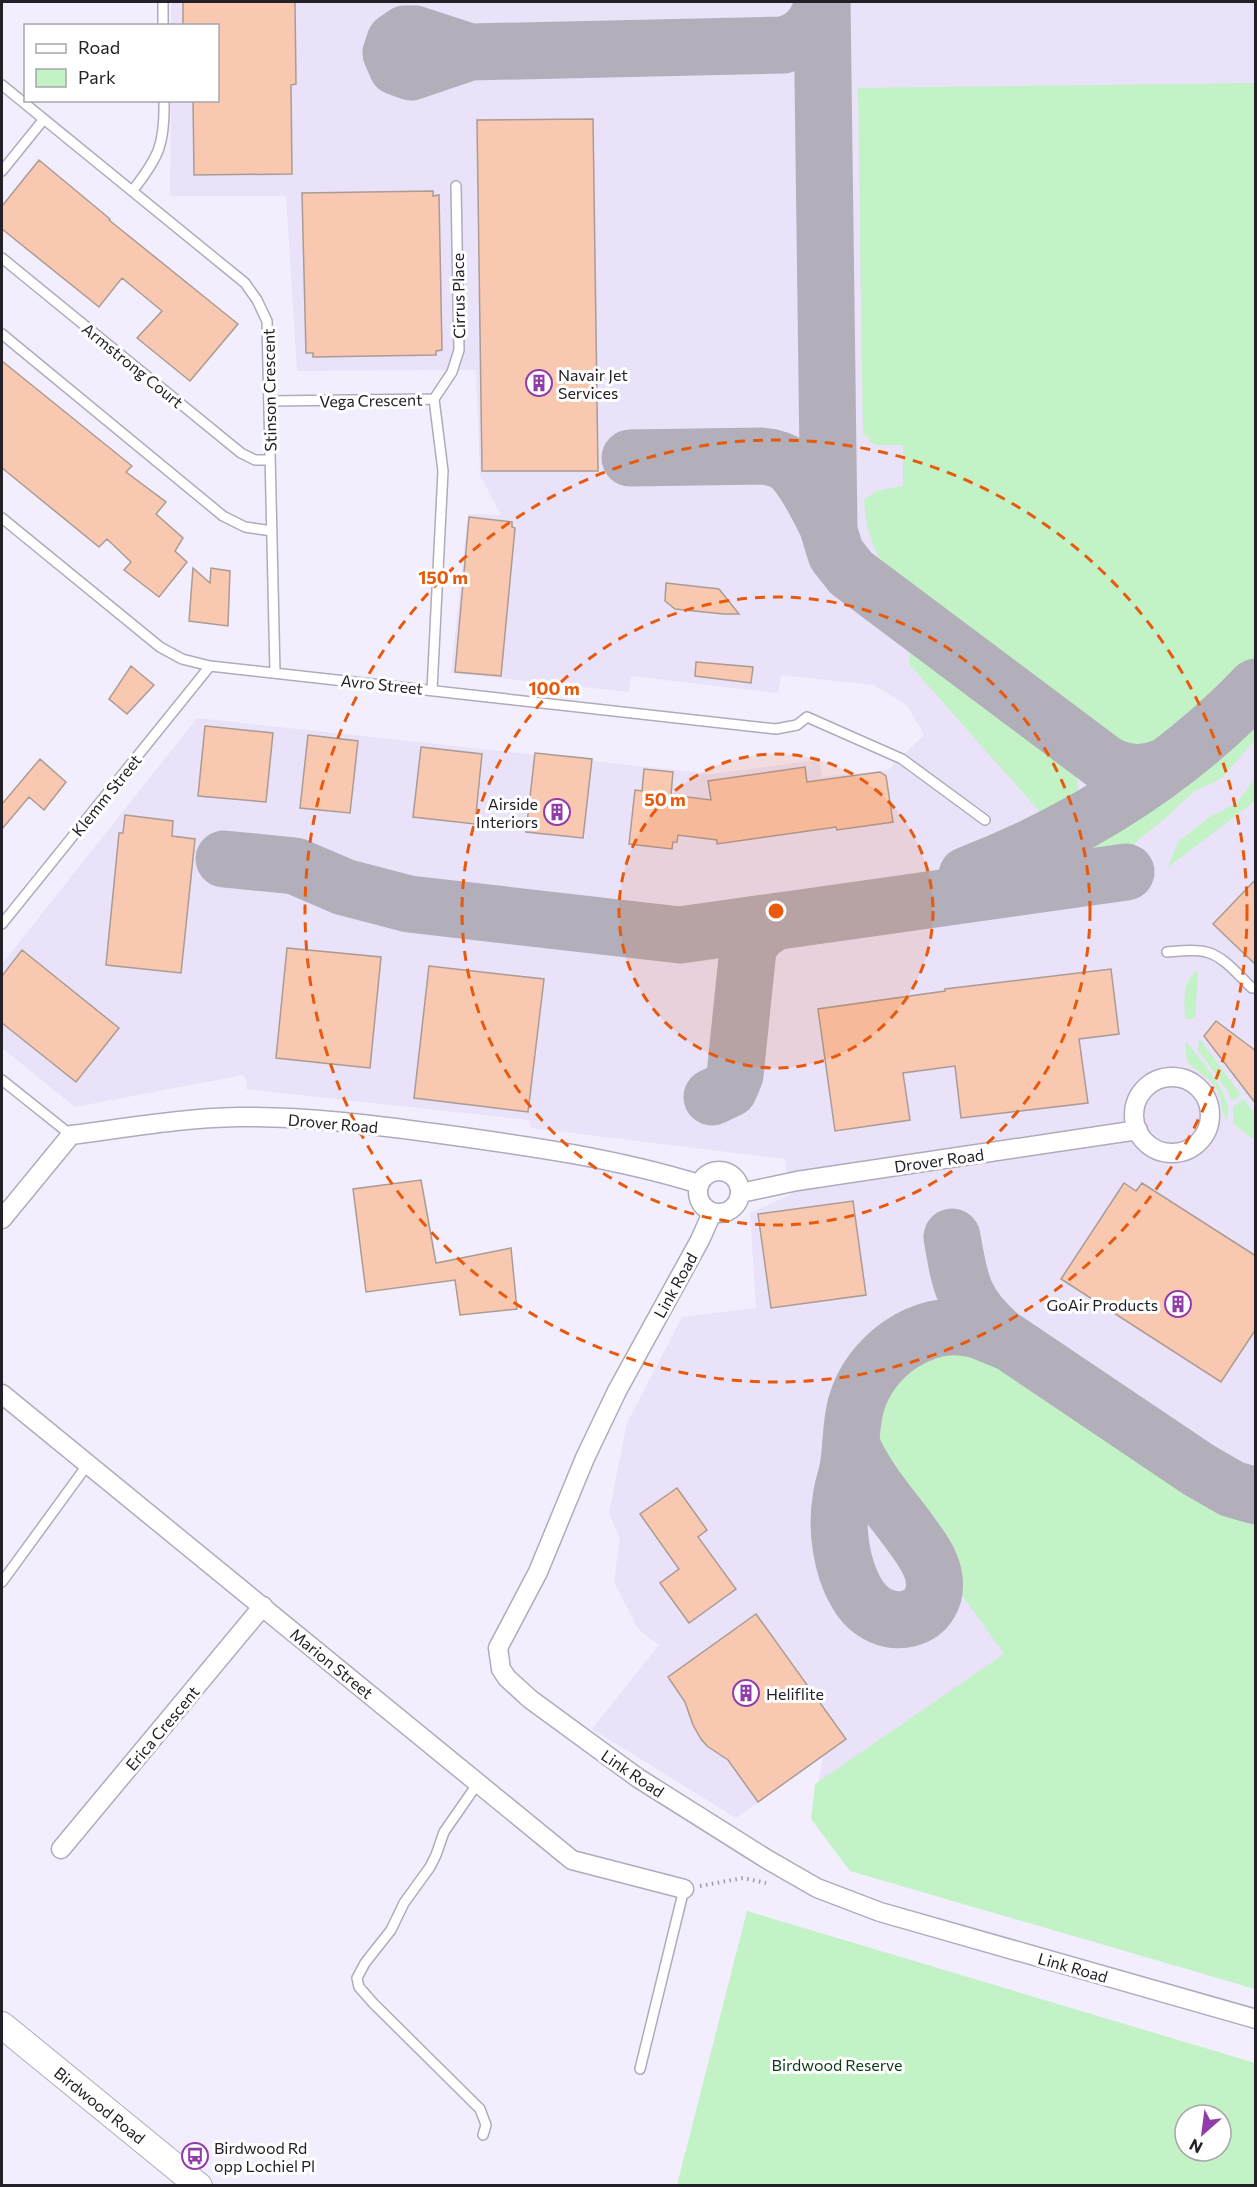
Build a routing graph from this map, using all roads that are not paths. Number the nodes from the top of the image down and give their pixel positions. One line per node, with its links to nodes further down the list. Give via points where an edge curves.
1 (163, 2): 2 (lane)
2 (163, 24)
3 (2, 85): 5 (lane, Stinson Crescent)
4 (164, 102): 8 (lane, via 164,130 158,153)
5 (44, 119): 6 (lane); 8 (lane, Stinson Crescent)
6 (2, 171)
7 (456, 186): 11 (lane, Cirrus Place, via 459,350 452,372)
8 (133, 190): 12 (lane, Stinson Crescent, via 245,283 257,300 267,321)
9 (2, 258): 13 (lane, Armstrong Court, via 241,453)
10 (2, 334): 15 (lane, via 223,516 245,527)
11 (434, 399): 12 (lane, Vega Crescent); 18 (lane, Vega Crescent, via 443,471)
12 (269, 401): 13 (lane, Stinson Crescent)
13 (270, 460): 15 (lane, Stinson Crescent)
14 (2, 518): 16 (lane, Avro Street, via 160,647 182,659)
15 (272, 531): 17 (lane, Stinson Crescent)
16 (210, 666): 17 (lane, Avro Street); 20 (lane, Klemm Street)
17 (275, 673): 18 (lane, Avro Street)
18 (432, 690): 19 (lane, Avro Street, via 776,729 807,717 902,759)
19 (985, 820)
20 (2, 924)
21 (1167, 952): 22 (lane, via 1210,953)
22 (1252, 988)
23 (2, 1080): 25 (lane)
24 (1138, 1130): 24 (street, via 1135,1107 1147,1087 1157,1081 1180,1078 1200,1090 1207,1100 1208,1129 1188,1150 1159,1150 1150,1146); 27 (street, Drover Road, via 797,1181)
25 (71, 1135): 26 (street, Drover Road, via 237,1117 301,1119 364,1124 598,1158); 29 (street)
26 (699, 1184): 27 (street, via 709,1173 723,1171 736,1178); 28 (street, via 698,1198)
27 (741, 1193): 28 (street, via 732,1210)
28 (712, 1213): 37 (street, Link Road, via 580,1469 538,1572 498,1648 501,1669 517,1688 638,1778 817,1888 880,1912)
29 (2, 1219)
30 (2, 1394): 31 (street, Marion Street)
31 (88, 1464): 32 (lane); 33 (street, Marion Street)
32 (2, 1582)
33 (263, 1606): 34 (street, Marion Street); 35 (street, Erica Crescent)
34 (478, 1783): 36 (street, Marion Street, via 572,1860); 40 (lane, via 444,1832 433,1861 391,1930 357,1978 369,1998 480,2109 486,2125)
35 (61, 1849)
36 (684, 1889): 39 (lane)
37 (1256, 2019)
38 (2, 2025): 41 (main road, Birdwood Road)
39 (640, 2069)
40 (483, 2135)
41 (200, 2186)

